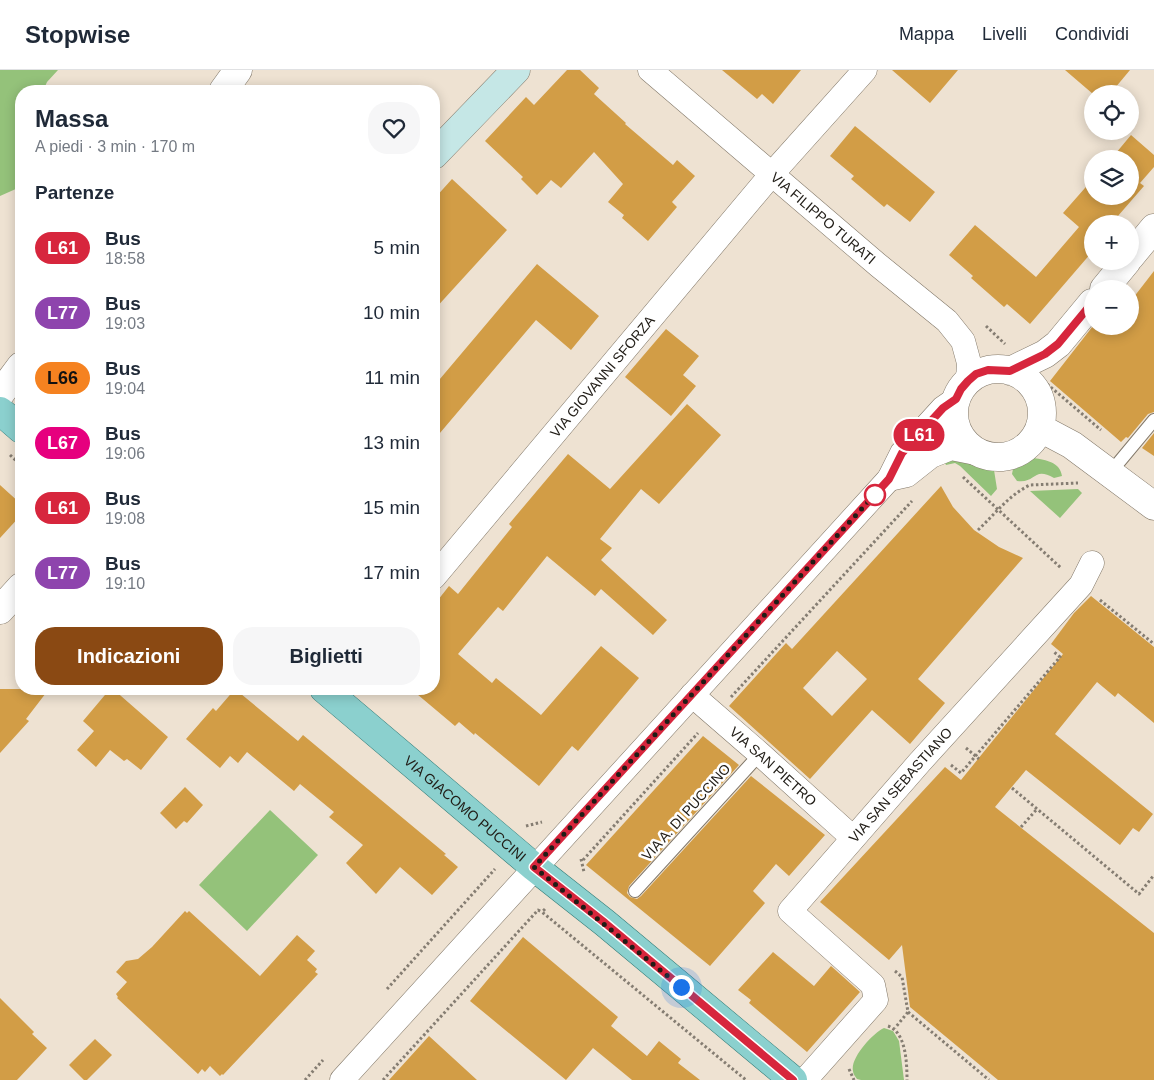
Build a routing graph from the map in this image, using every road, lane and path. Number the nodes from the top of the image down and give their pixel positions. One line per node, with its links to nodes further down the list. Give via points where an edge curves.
1 (238, 70): 5 (street)
2 (516, 70): 6 (main road)
3 (650, 70): 7 (street, VIA FILIPPO TURATI)
4 (865, 70): 7 (street, VIA GIOVANNI SFORZA)
5 (227, 85)
6 (440, 149)
7 (771, 175): 18 (street, VIA FILIPPO TURATI, via 947,322 963,341 969,363); 33 (street, VIA GIOVANNI SFORZA)
8 (1154, 228): 9 (street)
9 (1139, 246)
10 (1120, 270): 11 (street)
11 (1111, 280)
12 (1084, 313): 15 (street, via 1058,344)
13 (983, 324): 14 (path)
14 (1005, 344)
15 (1045, 354): 16 (street); 24 (path, via 1059,364 1044,382)
16 (1010, 371): 18 (street, via 988,370 976,374); 23 (street, via 1034,387 1040,400)
17 (15, 374): 19 (street)
18 (962, 390): 25 (street, via 954,412 956,426 962,439); 28 (street, via 902,453)
19 (0, 394)
20 (0, 411): 22 (main road)
21 (1154, 420): 24 (lane)
22 (15, 424)
23 (1040, 428): 25 (street, via 1026,448 1015,454 1002,457); 27 (street, via 1072,445)
24 (1128, 452): 27 (lane)
25 (981, 454): 28 (street, via 951,448 931,456 907,475)
26 (956, 471): 30 (path)
27 (1108, 471): 29 (street); 30 (path, via 1091,482 1030,485 1013,495)
28 (889, 479): 40 (street)
29 (1154, 506)
30 (998, 510): 31 (path); 34 (path)
31 (978, 530)
32 (1092, 563): 34 (street, VIA SAN SEBASTIANO)
33 (440, 570)
34 (1081, 585): 37 (path); 46 (street, VIA SAN SEBASTIANO)
35 (15, 594): 36 (street)
36 (0, 610)
37 (1154, 644)
38 (1053, 651): 42 (path, via 1060,657 961,773)
39 (337, 695): 48 (main road, VIA GIACOMO PUCCINI)
40 (692, 695): 41 (street, VIA SAN PIETRO); 48 (street)
41 (760, 754): 46 (street, VIA SAN PIETRO); 50 (lane, VIA A. DI PUCCINO)
42 (945, 759)
43 (1012, 788): 44 (path)
44 (1037, 809): 45 (path); 49 (path, via 1140,894)
45 (1021, 827)
46 (853, 838): 61 (street, VIA SAN SEBASTIANO, via 790,911 874,985 876,1000)
47 (498, 866): 52 (path)
48 (534, 867): 58 (street); 60 (main road, VIA GIACOMO PUCCINI)
49 (1154, 875)
50 (634, 891)
51 (542, 912): 59 (path, via 538,910)
52 (385, 991)
53 (908, 1012): 64 (path)
54 (884, 1024): 63 (path, via 895,1028 902,1040)
55 (325, 1058): 57 (path)
56 (850, 1064): 62 (path)
57 (305, 1080)
58 (342, 1080)
59 (384, 1080)
60 (793, 1080)
61 (806, 1080)
62 (854, 1080)
63 (907, 1080)
64 (989, 1080)

